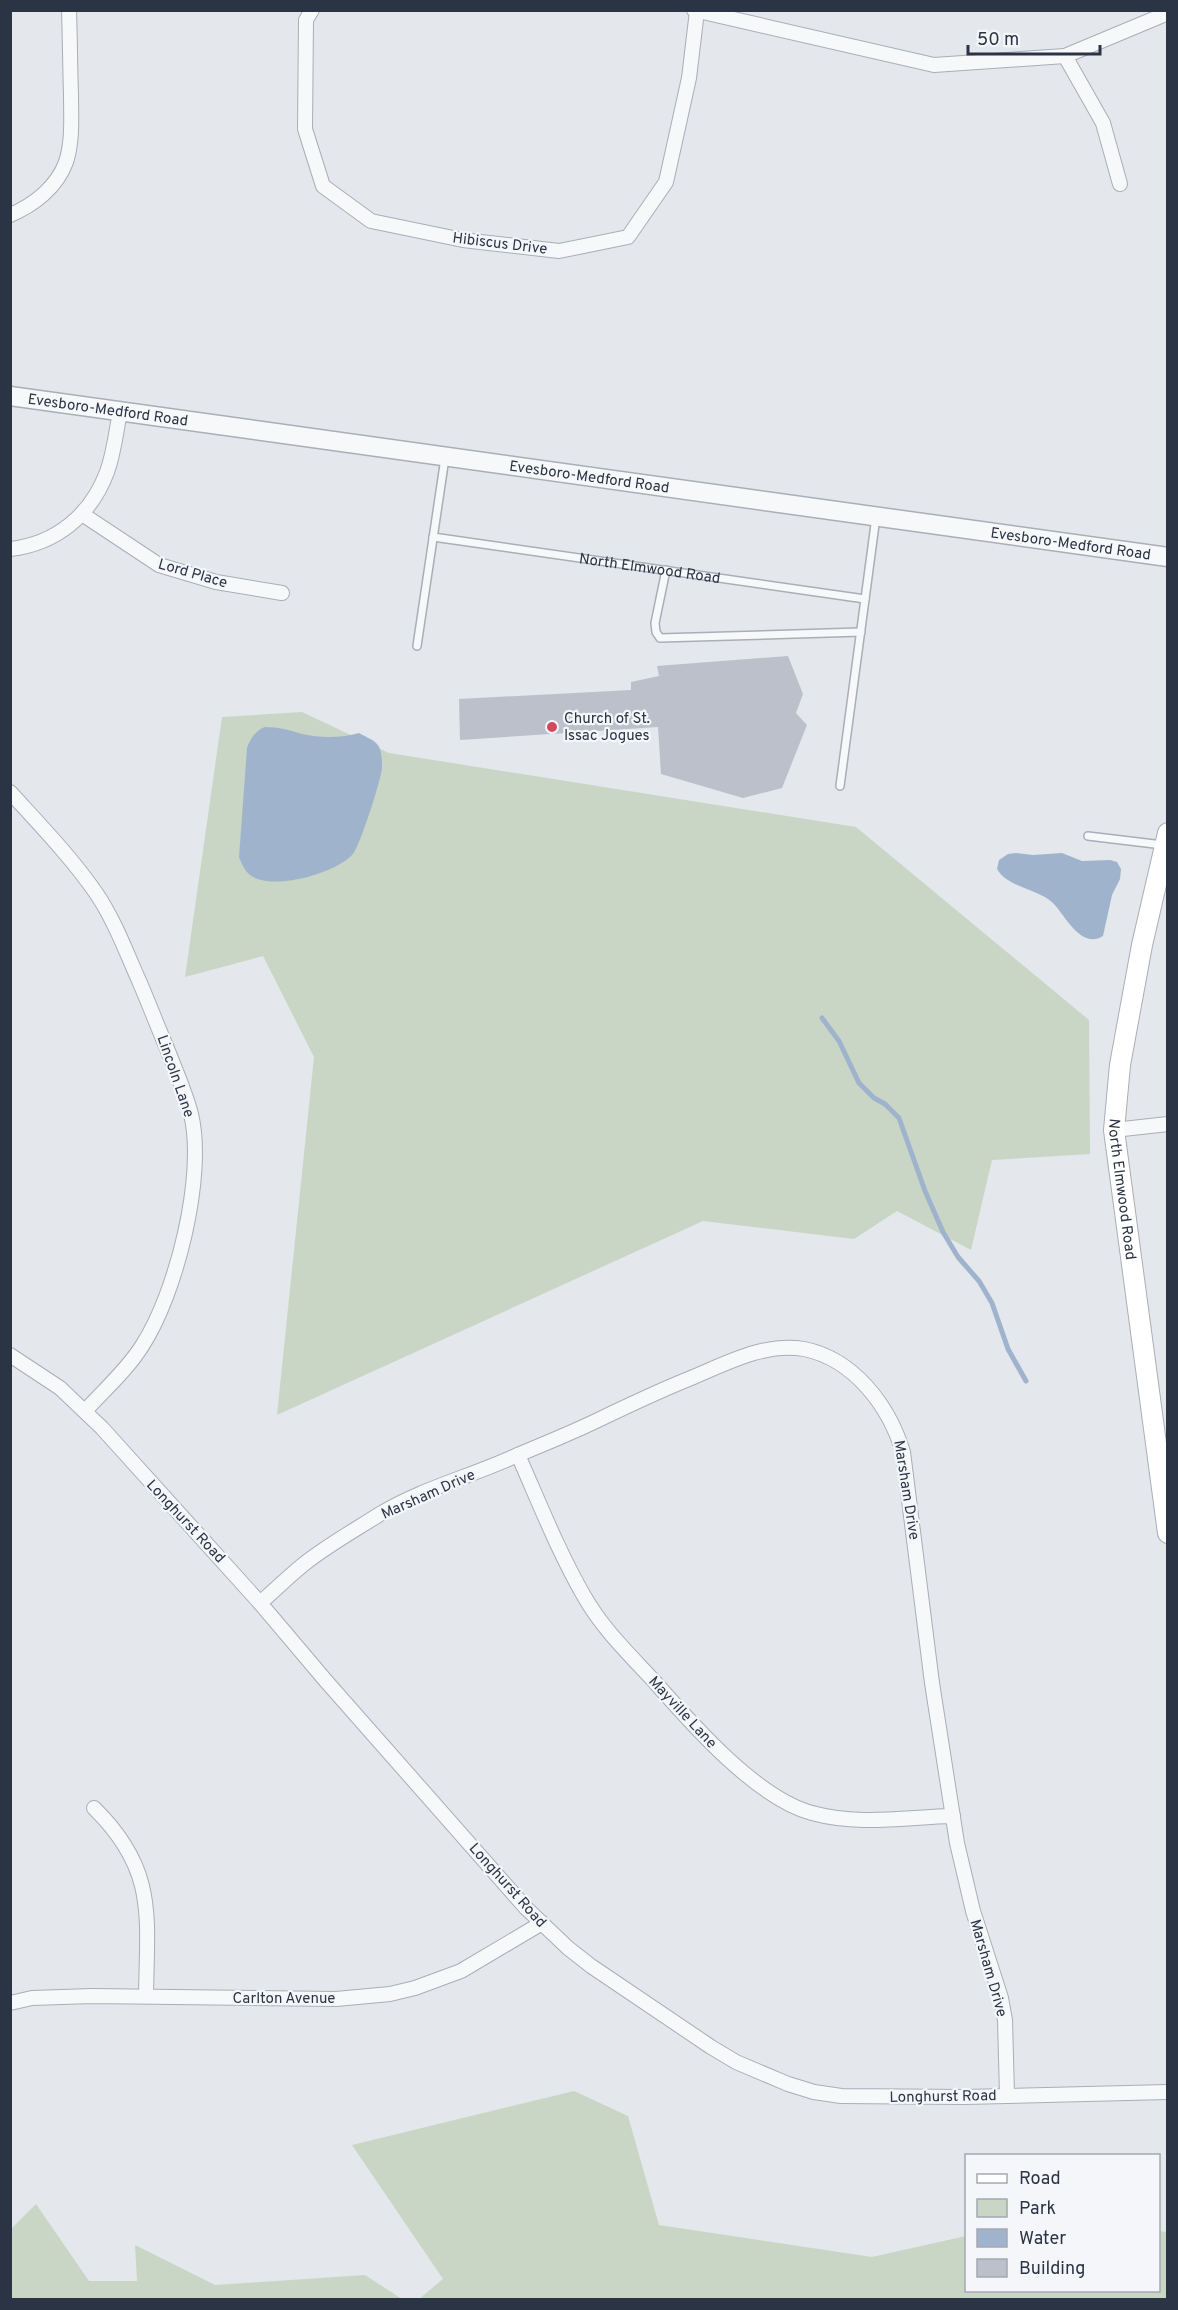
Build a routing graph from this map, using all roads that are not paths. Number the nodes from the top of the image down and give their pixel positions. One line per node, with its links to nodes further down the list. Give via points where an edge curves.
1 (69, 10): 7 (street, via 71,118 66,163 41,197)
2 (312, 10): 3 (street, Hibiscus Drive, via 306,20 305,129 323,186 371,221 463,240 559,251 628,237 666,182 689,78)
3 (695, 11): 5 (street, Hibiscus Drive, via 934,65)
4 (1167, 13): 5 (street, Hibiscus Drive)
5 (1065, 56): 6 (street, via 1103,123)
6 (1120, 184)
7 (10, 214)
8 (10, 396): 9 (street, Evesboro-Medford Road)
9 (120, 412): 10 (street, Evesboro-Medford Road); 11 (street, via 108,470)
10 (445, 458): 12 (street, Evesboro-Medford Road); 13 (lane)
11 (82, 514): 14 (street, via 57,536 36,545); 17 (street, Lord Place, via 159,565 216,582)
12 (876, 518): 15 (street, Evesboro-Medford Road); 18 (lane)
13 (433, 537): 16 (lane, North Elmwood Road); 20 (lane)
14 (10, 549)
15 (1167, 557)
16 (666, 570): 18 (lane, North Elmwood Road); 19 (lane, via 655,624 660,638)
17 (282, 593)
18 (865, 598): 19 (lane)
19 (861, 632): 21 (lane)
20 (417, 646)
21 (840, 786)
22 (10, 792): 28 (street, Lincoln Lane, via 69,859 108,913 176,1070 195,1141 187,1218 162,1312 141,1349)
23 (1088, 837): 24 (lane, North Elmwood Road)
24 (1166, 839): 26 (main road, North Elmwood Road, via 1120,1065)
25 (1167, 1124): 26 (street)
26 (1114, 1130): 30 (main road, North Elmwood Road)
27 (10, 1355): 28 (street, Longhurst Road, via 60,1388)
28 (85, 1411): 31 (street, Longhurst Road)
29 (518, 1455): 31 (street, Marsham Drive, via 382,1513 305,1563); 33 (street, Mayville Lane, via 572,1574 599,1619 727,1758 767,1790 809,1813 853,1821); 33 (street, Marsham Drive, via 669,1386 760,1352 804,1349 824,1356 859,1380 886,1411 903,1452)
30 (1167, 1533)
31 (260, 1603): 34 (street, Longhurst Road, via 500,1880)
32 (94, 1808): 35 (street, via 124,1845 141,1878 147,1916)
33 (953, 1816): 38 (street, Marsham Drive, via 967,1888 1003,2009)
34 (542, 1923): 35 (street, Carlton Avenue, via 460,1971 390,1994 336,1999); 38 (street, Longhurst Road, via 614,1983 711,2047 788,2084 814,2092 867,2097)
35 (146, 1996): 36 (street, Carlton Avenue, via 32,1998)
36 (10, 2003)
37 (1167, 2092): 38 (street, Longhurst Road)
38 (1006, 2095)

